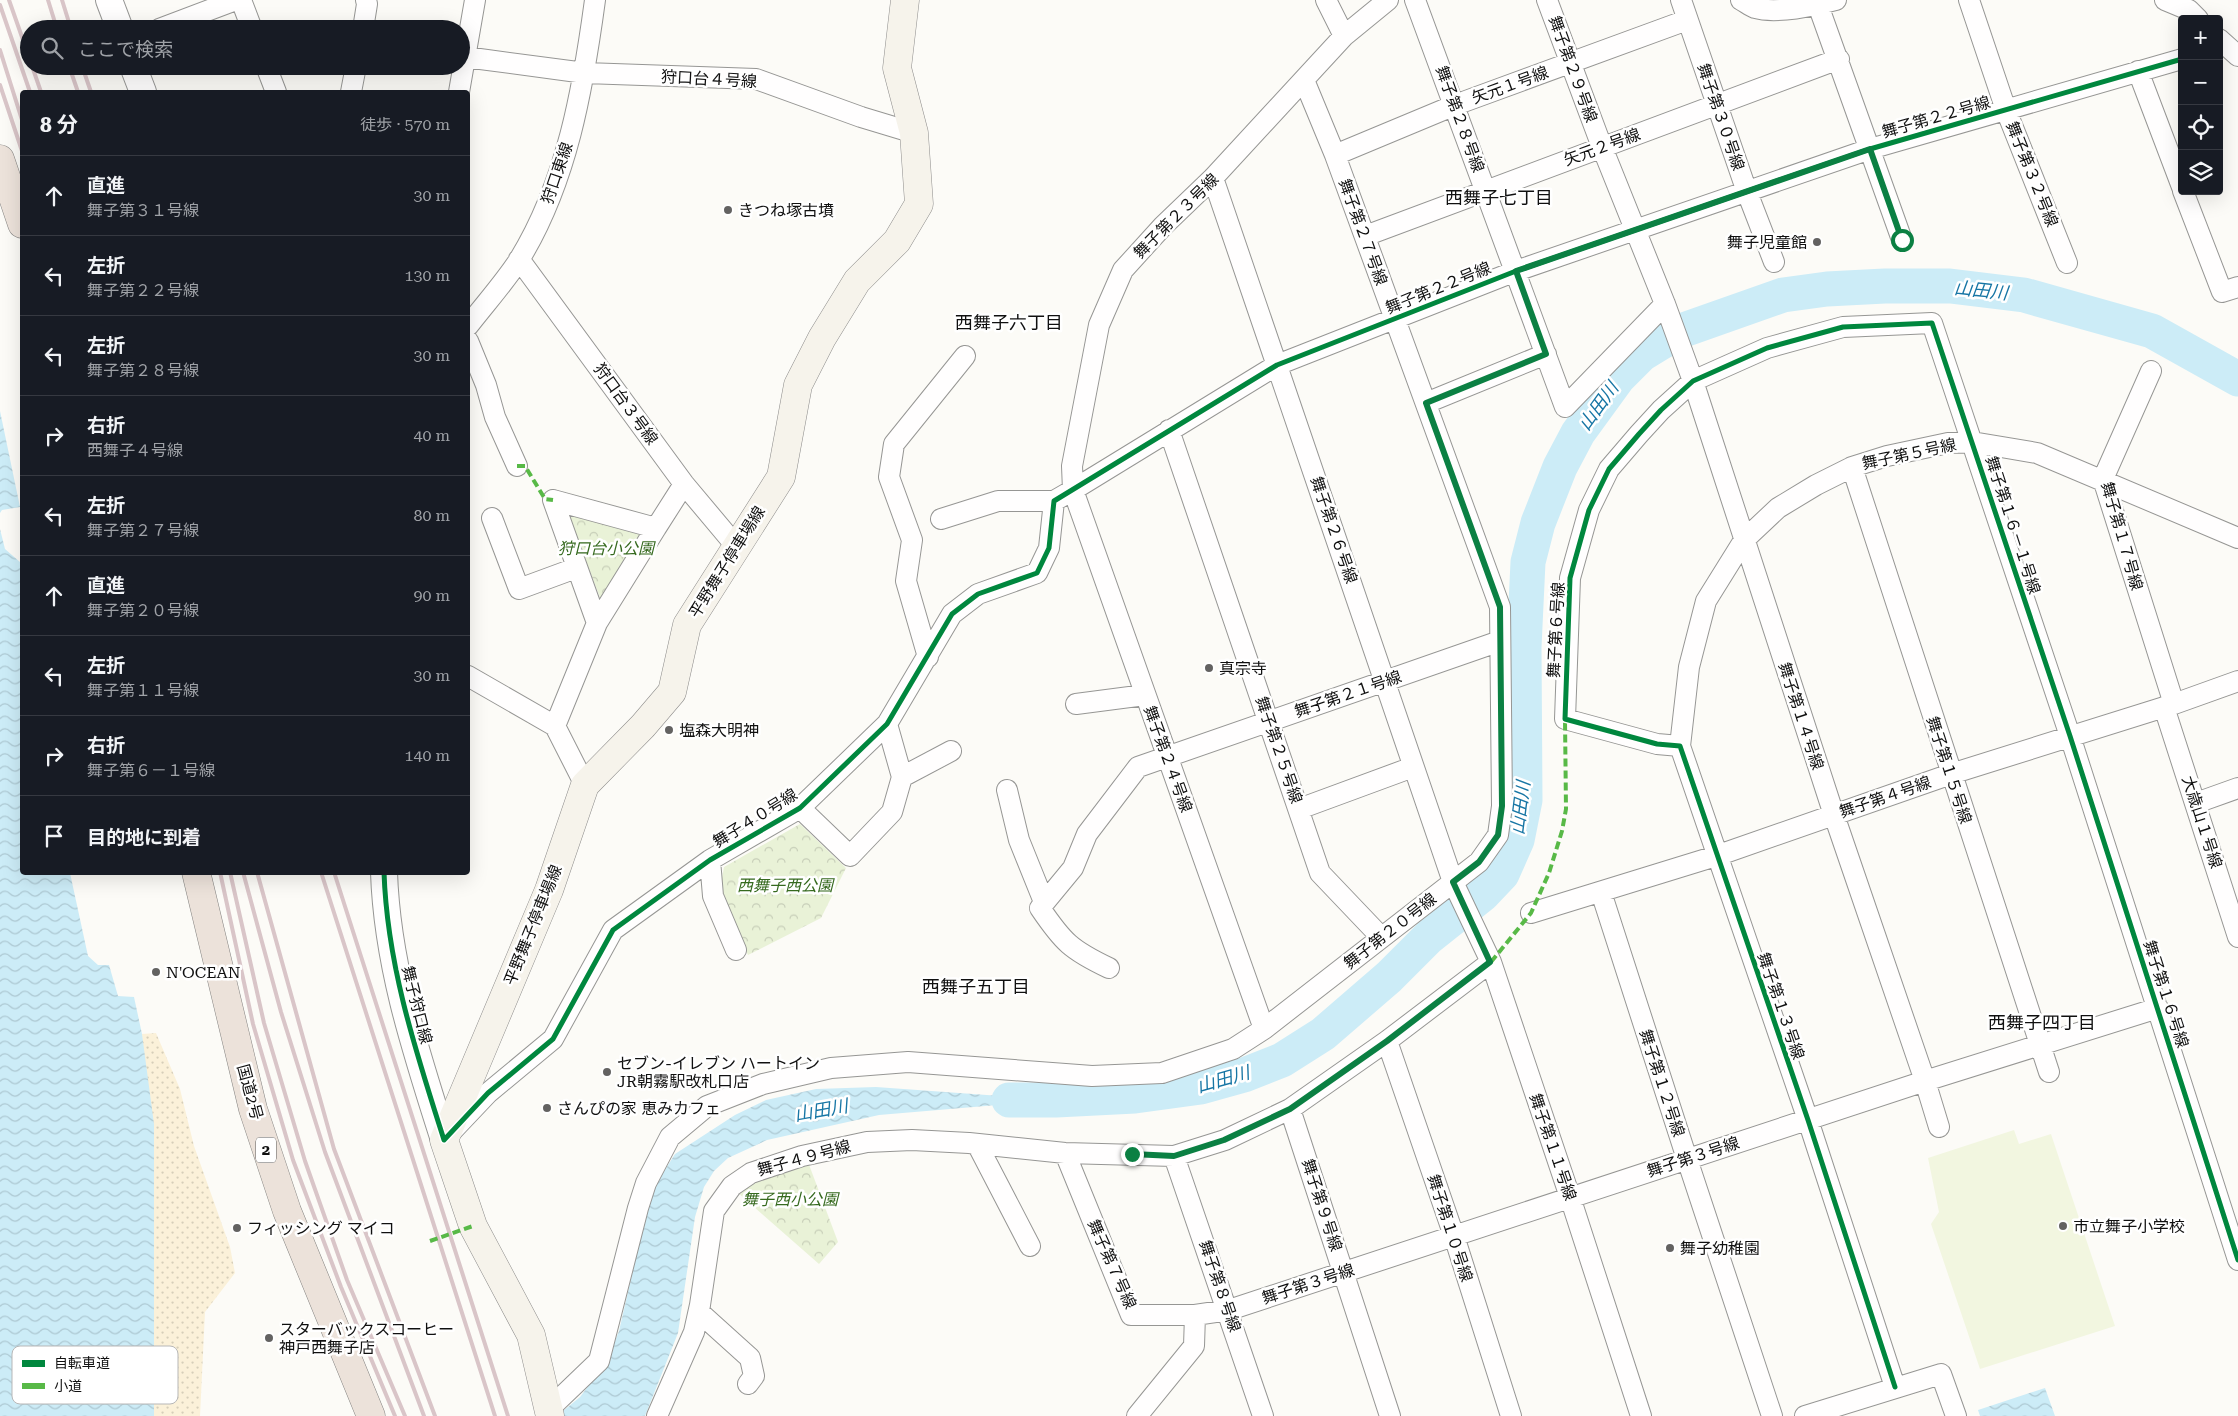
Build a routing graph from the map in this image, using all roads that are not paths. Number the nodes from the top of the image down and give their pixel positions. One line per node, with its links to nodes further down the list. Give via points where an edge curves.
1 (109, 0): 18 (street)
2 (236, 0): 19 (street)
3 (241, 0): 20 (street)
4 (366, 0): 21 (street)
5 (475, 0): 23 (street)
6 (595, 0): 30 (street, 狩口東線)
7 (905, 0): 43 (main road, 平野舞子停車場線, via 897,68)
8 (1326, 0): 24 (street)
9 (1388, 0): 24 (street, 舞子第２３号線)
10 (1416, 0): 40 (street, 舞子第２８号線)
11 (1548, 0): 28 (street, 舞子第２９号線)
12 (1681, 0): 22 (street, 舞子第３０号線)
13 (1741, 0): 16 (street, via 1754,8 1777,10)
14 (1969, 0): 42 (street, 舞子第３２号線)
15 (2166, 0): 17 (street)
16 (1827, 3): 26 (street)
17 (2194, 15)
18 (117, 20)
19 (183, 20)
20 (249, 20)
21 (364, 20)
22 (1687, 20): 28 (street, 矢元１号線); 41 (street, 舞子第３０号線)
23 (470, 28)
24 (1344, 36): 35 (street, 舞子第２３号線)
25 (470, 58): 30 (street, 狩口台４号線)
26 (1839, 58): 41 (street, 矢元２号線); 45 (street)
27 (2178, 59): 29 (street, 舞子第２２号線)
28 (1572, 62): 40 (street, 矢元１号線); 44 (street, 舞子第２９号線)
29 (2138, 71): 42 (street, 舞子第２２号線); 48 (street)
30 (585, 73): 43 (street, 狩口台４号線, via 756,79); 57 (street, 狩口東線, via 565,157 540,220)
31 (136, 75): 36 (street)
32 (269, 75): 37 (street)
33 (354, 75): 38 (street)
34 (462, 75): 39 (street)
35 (1304, 80): 46 (street, 舞子第２７号線); 49 (street, 舞子第２３号線)
36 (141, 90)
37 (275, 90)
38 (351, 90)
39 (459, 90)
40 (1455, 105): 46 (street, 矢元１号線); 50 (street, 舞子第２８号線)
41 (1718, 105): 44 (street, 矢元２号線); 51 (street, 舞子第３０号線)
42 (2006, 110): 45 (street, 舞子第２２号線); 59 (street, 舞子第３２号線)
43 (914, 133): 86 (main road, 平野舞子停車場線, via 919,204 897,241 857,281 822,338 798,385 780,476)
44 (1602, 147): 50 (street, 矢元２号線); 54 (street, 舞子第２９号線)
45 (1870, 149): 51 (street, 舞子第２２号線); 56 (street)
46 (1335, 155): 55 (street, 舞子第２７号線)
47 (0, 160): 53 (highway)
48 (2178, 176)
49 (1213, 178): 69 (street, 舞子第２６号線); 79 (street, 舞子第２３号線, via 1123,270 1099,325 1072,466)
50 (1486, 190): 55 (street, 矢元２号線); 60 (street, 舞子第２８号線)
51 (1747, 192): 54 (street, 舞子第２２号線); 58 (street, 舞子第３０号線)
52 (2185, 195): 61 (street)
53 (20, 218)
54 (1636, 230): 60 (street, 舞子第２２号線); 62 (street, 舞子第２９号線)
55 (1365, 236): 63 (street, 舞子第２７号線)
56 (1902, 240)
57 (519, 259): 64 (street, 狩口東線); 78 (street, 狩口台３号線)
58 (1774, 262)
59 (2067, 263)
60 (1516, 271): 63 (street, 舞子第２２号線); 67 (street, 舞子第２８号線)
61 (2230, 289)
62 (1666, 304): 67 (street, 舞子第２８号線, via 1565,408); 71 (street, 舞子第１４号線)
63 (1395, 319): 69 (street, 舞子第２２号線); 72 (street, 舞子第２７号線)
64 (470, 323)
65 (1932, 323): 71 (street, 舞子第６号線, via 1844,327 1768,348); 74 (street, 舞子第１６－１号線)
66 (470, 345): 75 (street, via 495,417)
67 (1546, 354): 72 (street)
68 (965, 356): 90 (street, via 894,444 889,478 912,540 906,581)
69 (1277, 365): 73 (street, 舞子第２２号線); 93 (street, 舞子第２６号線)
70 (2150, 371): 77 (street, 舞子第１７号線)
71 (1693, 382): 85 (street, 舞子第１４号線); 101 (street, 舞子第６号線, via 1661,410 1609,469 1589,510 1570,578 1565,719 1657,744)
72 (1426, 403): 89 (street, 舞子第２７号線, via 1500,607)
73 (1169, 430): 79 (street, 舞子第２２号線); 97 (street, 舞子第２５号線)
74 (1972, 442): 76 (street, 舞子第５号線, via 1948,443); 77 (street, 舞子第５号線, via 2037,453); 100 (street, 舞子第１６－１号線)
75 (517, 466)
76 (1852, 467): 85 (street, 舞子第５号線, via 1778,508); 105 (street, 舞子第１５号線)
77 (2103, 480): 84 (street, 舞子第５号線); 96 (street, 舞子第１７号線)
78 (684, 484): 83 (street); 86 (street, 狩口台３号線)
79 (1073, 490): 80 (street); 94 (street, 舞子第２４号線)
80 (1054, 501): 82 (street, via 998,501); 90 (street, 舞子４０号線, via 1049,548 1036,573 978,594 952,614)
81 (492, 518): 87 (street, via 519,590)
82 (940, 519)
83 (656, 528): 87 (street, via 553,500); 88 (street)
84 (2238, 538)
85 (1744, 540): 101 (street, 舞子第５号線, via 1706,601 1689,667); 113 (street, 舞子第１４号線)
86 (736, 546): 107 (main road, 平野舞子停車場線, via 687,625 672,692)
87 (576, 568): 88 (street)
88 (597, 623): 99 (street)
89 (1500, 641): 93 (street, 舞子第２１号線); 118 (street, 舞子第２０号線, via 1502,806 1498,835 1479,862)
90 (928, 657): 98 (street, 舞子４０号線)
91 (470, 677): 99 (street)
92 (2238, 680): 96 (street, 舞子第４号線)
93 (1386, 682): 97 (street, 舞子第２１号線); 104 (street, 舞子第２６号線)
94 (1145, 695): 95 (street); 103 (street, 舞子第２４号線)
95 (1076, 704)
96 (2169, 705): 100 (street, 舞子第４号線); 110 (street, 大歳山１号線)
97 (1269, 720): 103 (street, 舞子第２１号線); 112 (street, 舞子第２５号線)
98 (887, 724): 106 (street); 111 (street, 舞子４０号線)
99 (555, 726): 107 (street)
100 (2070, 736): 105 (street, 舞子第４号線); 127 (street, 舞子第１６号線)
101 (1680, 746): 114 (street, 舞子第１３号線)
102 (951, 750): 106 (street)
103 (1167, 757): 120 (street, 舞子第２１号線, via 1138,767 1087,834 1073,868); 128 (street, 舞子第２４号線)
104 (1413, 767): 112 (street); 118 (street, 舞子第２６号線)
105 (1950, 774): 113 (street, 舞子第４号線); 130 (street, 舞子第１５号線)
106 (902, 777): 111 (street, via 892,812 850,856)
107 (585, 785): 136 (main road, 平野舞子停車場線, via 550,890)
108 (2238, 788): 110 (street)
109 (1006, 790): 120 (street, via 1019,840)
110 (2196, 803): 123 (street, 大歳山１号線)
111 (800, 808): 115 (street, 舞子４０号線)
112 (1299, 809): 122 (street, 舞子第２５号線, via 1320,873)
113 (1834, 815): 114 (street, 舞子第４号線); 132 (street, 舞子第１４号線)
114 (1716, 856): 119 (street, 舞子第４号線); 134 (street, 舞子第１３号線)
115 (710, 860): 124 (street, via 713,896); 136 (street, 舞子４０号線, via 613,930 553,1039 488,1094)
116 (197, 875): 152 (highway, 国道2号 / 2, via 253,1109 286,1211)
117 (384, 875): 136 (street, 舞子狩口線, via 387,913 403,1006)
118 (1453, 882): 122 (street, 舞子第２０号線); 125 (street, 舞子第１１号線)
119 (1601, 892): 121 (street, 舞子第４号線); 140 (street, 舞子第１２号線)
120 (1042, 905): 126 (street, via 1061,939 1083,956)
121 (1531, 913)
122 (1381, 937): 128 (street, 舞子第２０号線)
123 (2238, 937)
124 (736, 950)
125 (1490, 962): 129 (street, 舞子４９号線); 141 (street, 舞子第１１号線)
126 (1109, 968)
127 (2158, 1008): 130 (street, 舞子第３号線); 144 (street, 舞子第１６号線)
128 (1264, 1028): 151 (street, 舞子第２０号線, via 1233,1050 1162,1073 1092,1076 908,1062 830,1068 763,1084 707,1106 670,1136 646,1183 599,1361)
129 (1387, 1041): 133 (street, 舞子４９号線); 142 (street, 舞子第１０号線)
130 (2041, 1044): 131 (street, 舞子第１５号線); 132 (street, 舞子第３号線)
131 (2049, 1072)
132 (1925, 1081): 134 (street, 舞子第３号線); 135 (street, 舞子第１４号線)
133 (1290, 1109): 139 (street, 舞子４９号線, via 1224,1140); 145 (street, 舞子第９号線)
134 (1808, 1120): 140 (street, 舞子第３号線); 150 (street, 舞子第１３号線)
135 (1939, 1127)
136 (444, 1140): 151 (main road, via 473,1226 531,1335)
137 (977, 1144): 138 (street, 舞子４９号線); 143 (street); 147 (street, 舞子４９号線, via 912,1140 867,1142 802,1156 751,1173 732,1186 714,1211)
138 (1065, 1153): 139 (street, 舞子４９号線); 148 (street, 舞子第７号線, via 1131,1315)
139 (1174, 1156): 146 (street, 舞子第８号線)
140 (1687, 1159): 141 (street, 舞子第３号線); 159 (street, 舞子第１２号線)
141 (1570, 1198): 142 (street, 舞子第３号線); 158 (street, 舞子第１１号線)
142 (1454, 1236): 145 (street, 舞子第３号線); 157 (street, 舞子第１０号線)
143 (1030, 1246)
144 (2238, 1260)
145 (1344, 1272): 146 (street, 舞子第３号線); 156 (street, 舞子第９号線)
146 (1229, 1310): 148 (street, 舞子第７号線); 155 (street, 舞子第８号線)
147 (699, 1312): 149 (street, via 750,1358 754,1376); 153 (street, 舞子４９号線, via 694,1332)
148 (1195, 1315): 154 (street, via 1194,1346)
149 (748, 1384)
150 (1895, 1387): 160 (street); 161 (street, via 1941,1374)
151 (550, 1413)
152 (371, 1416)
153 (656, 1416)
154 (1137, 1416)
155 (1263, 1416)
156 (1390, 1416)
157 (1511, 1416)
158 (1641, 1416)
159 (1772, 1416)
160 (1805, 1416)
161 (1956, 1416)

